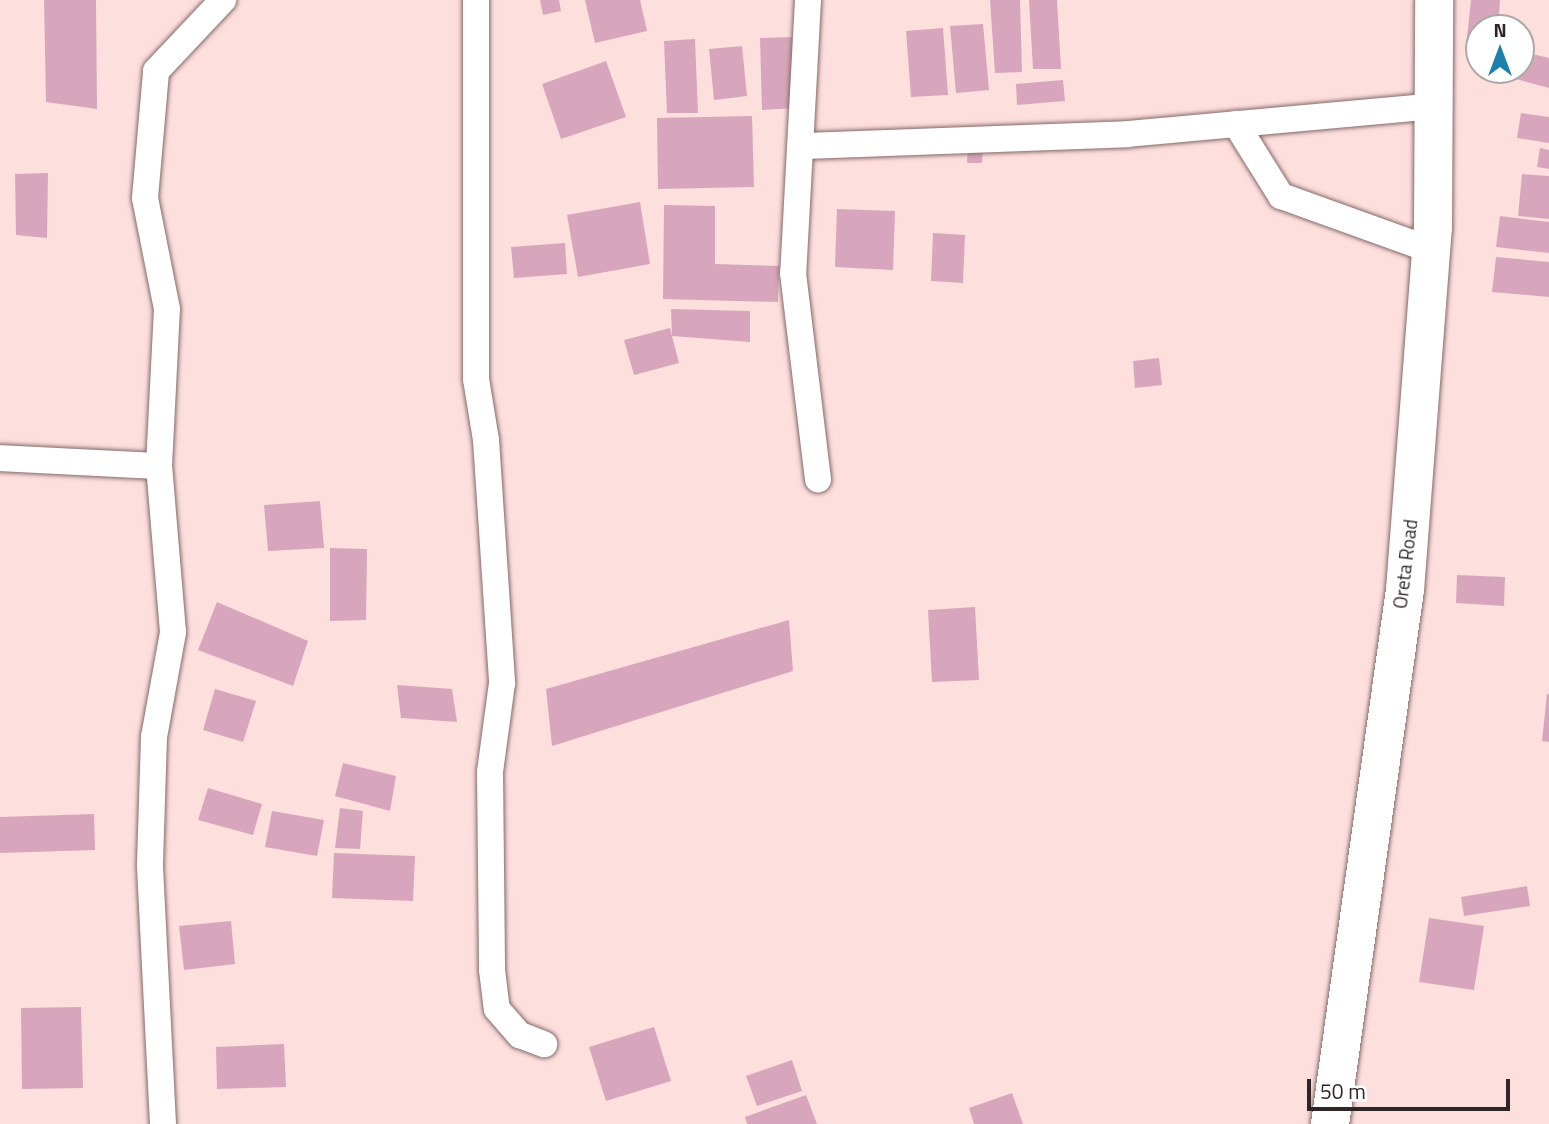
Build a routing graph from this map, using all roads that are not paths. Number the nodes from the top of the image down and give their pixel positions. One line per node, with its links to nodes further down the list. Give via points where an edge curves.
1 (223, 0): 10 (street, via 183,49 164,58 152,97 145,198 167,309)
2 (476, 0): 12 (street, via 476,379 486,440 502,683 490,772 492,970 497,1009 520,1035)
3 (808, 0): 7 (street)
4 (1434, 0): 5 (street, Oreta Road)
5 (1433, 106): 6 (street); 8 (street, Oreta Road)
6 (1236, 124): 7 (street); 8 (street, via 1281,196)
7 (804, 146): 11 (street, via 793,273)
8 (1431, 250): 14 (street, Oreta Road, via 1405,590)
9 (0, 458): 10 (street)
10 (159, 466): 13 (street, via 173,632 154,737 150,863)
11 (818, 479)
12 (544, 1044)
13 (162, 1123)
14 (1329, 1124)

